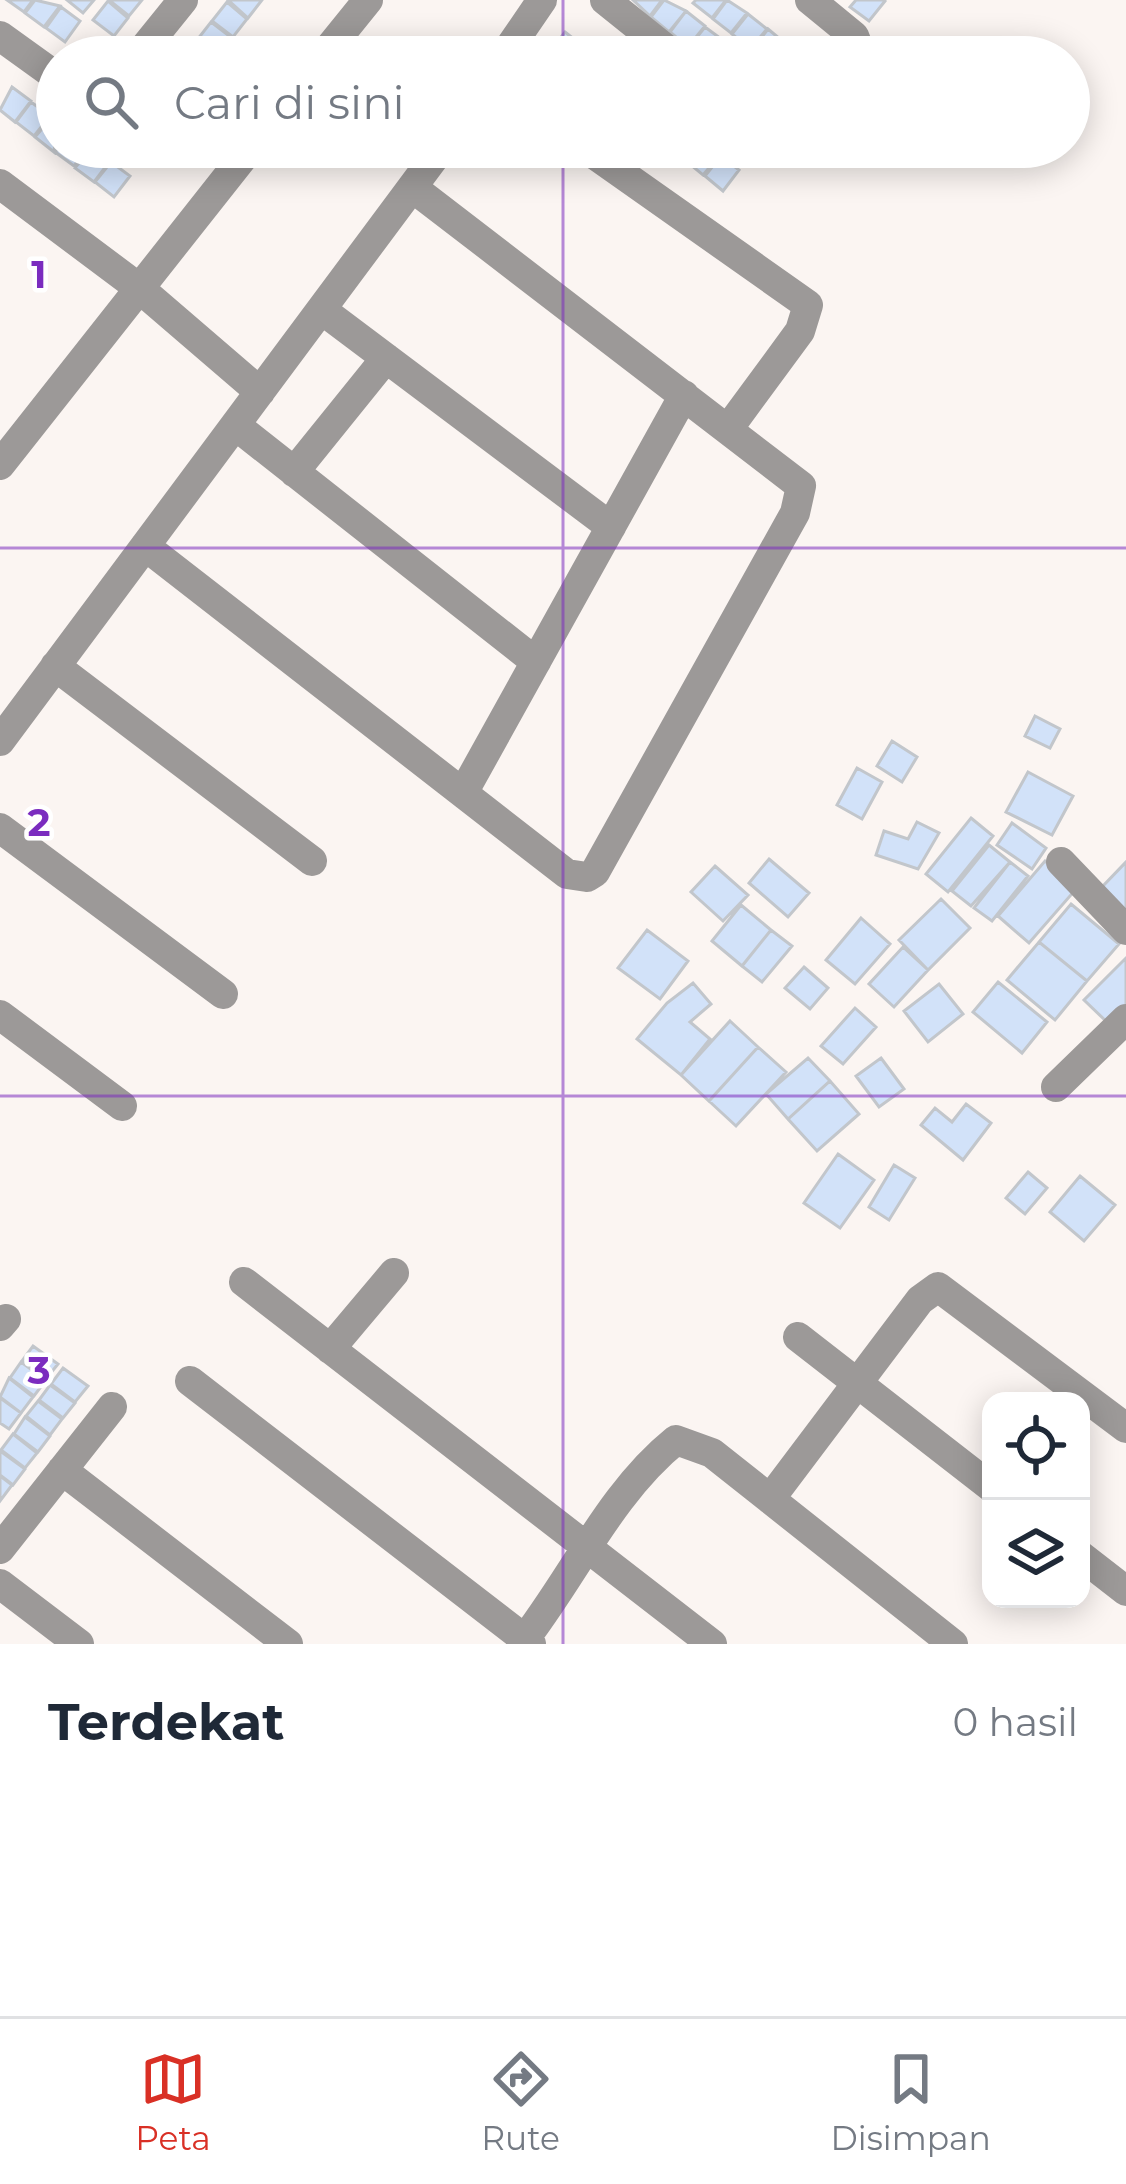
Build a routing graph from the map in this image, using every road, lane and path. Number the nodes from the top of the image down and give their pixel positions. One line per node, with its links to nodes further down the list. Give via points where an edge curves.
1 (183, 0): 7 (street)
2 (368, 0): 8 (street)
3 (542, 0): 9 (street)
4 (605, 0): 10 (street)
5 (810, 0): 11 (street)
6 (0, 36): 12 (street)
7 (154, 36)
8 (339, 36)
9 (517, 36)
10 (650, 36)
11 (854, 36)
12 (36, 62)
13 (234, 168): 18 (street)
14 (427, 168): 17 (street)
15 (614, 168): 24 (street, via 808,305 800,332)
16 (0, 184): 18 (street)
17 (413, 188): 19 (street); 22 (street)
18 (139, 288): 21 (street); 25 (street)
19 (322, 310): 20 (street); 21 (street)
20 (386, 358): 26 (street); 27 (street)
21 (260, 392): 23 (street)
22 (683, 395): 24 (street); 27 (street)
23 (236, 425): 26 (street); 28 (street)
24 (728, 429): 32 (street, via 801,486 802,497 595,872 567,874)
25 (0, 465)
26 (295, 472): 29 (street)
27 (610, 527): 29 (street)
28 (145, 546): 30 (street); 32 (street)
29 (536, 662): 32 (street)
30 (55, 666): 31 (street); 34 (street)
31 (0, 741)
32 (463, 793)
33 (0, 829): 37 (street)
34 (312, 861)
35 (1061, 862): 36 (street)
36 (1126, 930)
37 (223, 994)
38 (0, 1015): 41 (street)
39 (1126, 1019): 40 (street)
40 (1056, 1087)
41 (122, 1106)
42 (394, 1273): 45 (street)
43 (244, 1282): 45 (street)
44 (798, 1337): 47 (street)
45 (330, 1349): 53 (street)
46 (190, 1381): 58 (street)
47 (859, 1385): 49 (street, via 938,1287); 51 (street); 52 (street)
48 (112, 1407): 50 (street)
49 (1126, 1428)
50 (62, 1470): 54 (street); 60 (street)
51 (982, 1480)
52 (770, 1499): 53 (street, via 712,1454 676,1440); 62 (street)
53 (587, 1547): 58 (street); 61 (street)
54 (0, 1549)
55 (1090, 1563): 57 (street)
56 (0, 1583): 59 (street)
57 (1126, 1591)
58 (526, 1642)
59 (79, 1644)
60 (288, 1644)
61 (712, 1644)
62 (953, 1644)

